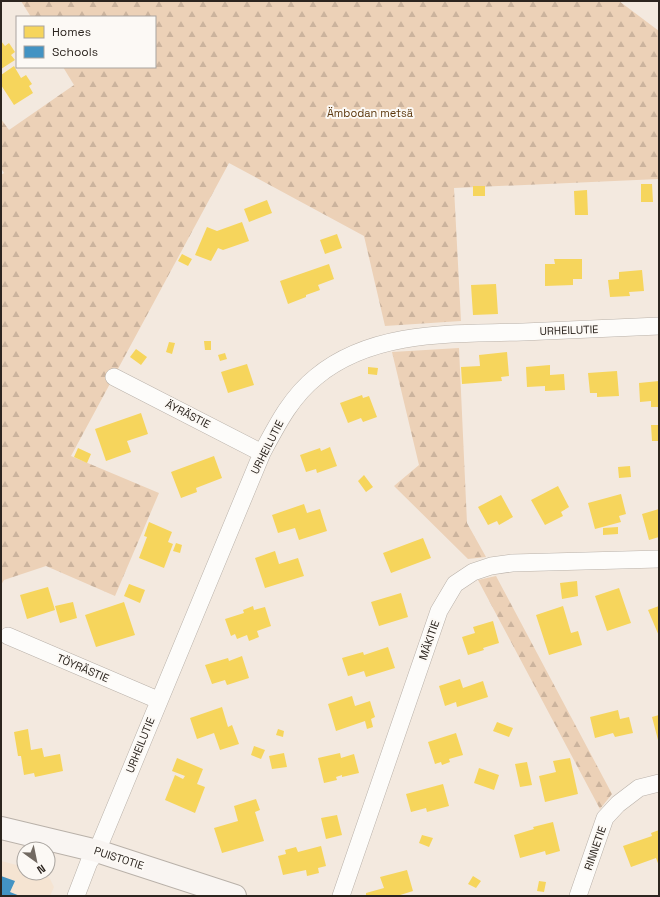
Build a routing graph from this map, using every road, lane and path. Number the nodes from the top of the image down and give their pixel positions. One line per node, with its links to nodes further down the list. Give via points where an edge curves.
1 (659, 326): 3 (street, URHEILUTIE, via 459,334 389,342 341,360 316,377 294,399 278,422)
2 (114, 377): 3 (street, ÄYRÄSTIE)
3 (262, 453): 6 (street, URHEILUTIE)
4 (659, 559): 12 (street, MÄKITIE, via 491,566 473,572 455,584 439,611)
5 (8, 636): 6 (street, TÖYRÄSTIE)
6 (158, 700): 9 (street, URHEILUTIE)
7 (659, 783): 13 (street, RINNETIE, via 639,788 605,818)
8 (1, 828): 9 (street, PUISTOTIE)
9 (97, 851): 10 (street, URHEILUTIE, via 89,862); 11 (street, PUISTOTIE)
10 (76, 896)
11 (234, 896)
12 (341, 896)
13 (578, 896)

